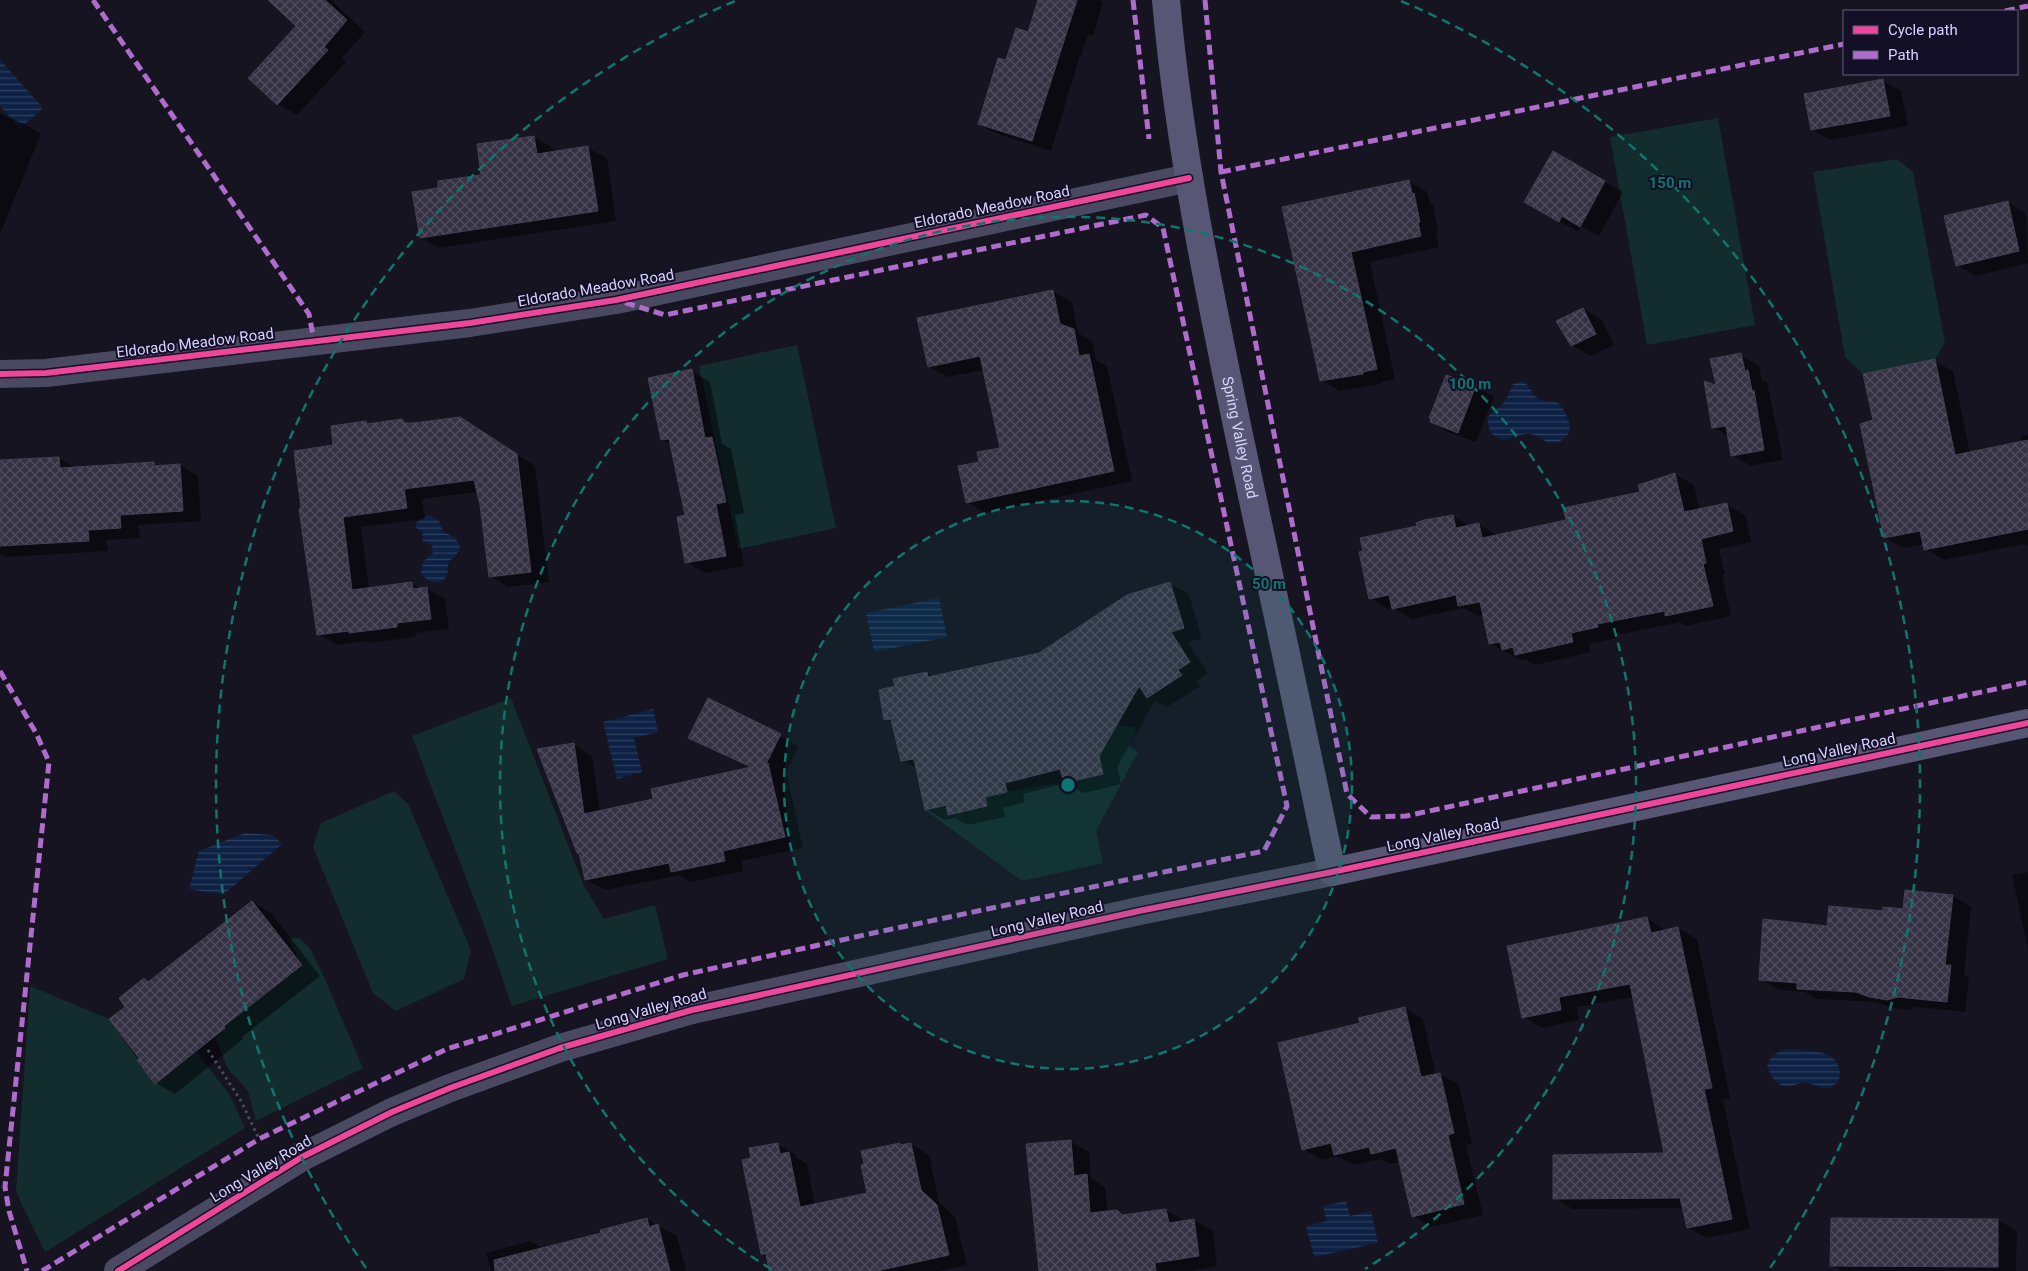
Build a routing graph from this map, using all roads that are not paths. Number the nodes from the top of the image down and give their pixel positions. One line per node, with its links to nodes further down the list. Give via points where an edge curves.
1 (1166, 0): 2 (street, Spring Valley Road)
2 (1189, 178): 3 (street, Eldorado Meadow Road, via 616,300 470,323 46,373); 5 (street, Spring Valley Road, via 1220,342)
3 (0, 374)
4 (2028, 723): 5 (street, Long Valley Road)
5 (1332, 872): 6 (street, Long Valley Road, via 1139,911 692,1010 560,1048 392,1112 302,1157)
6 (118, 1271)

